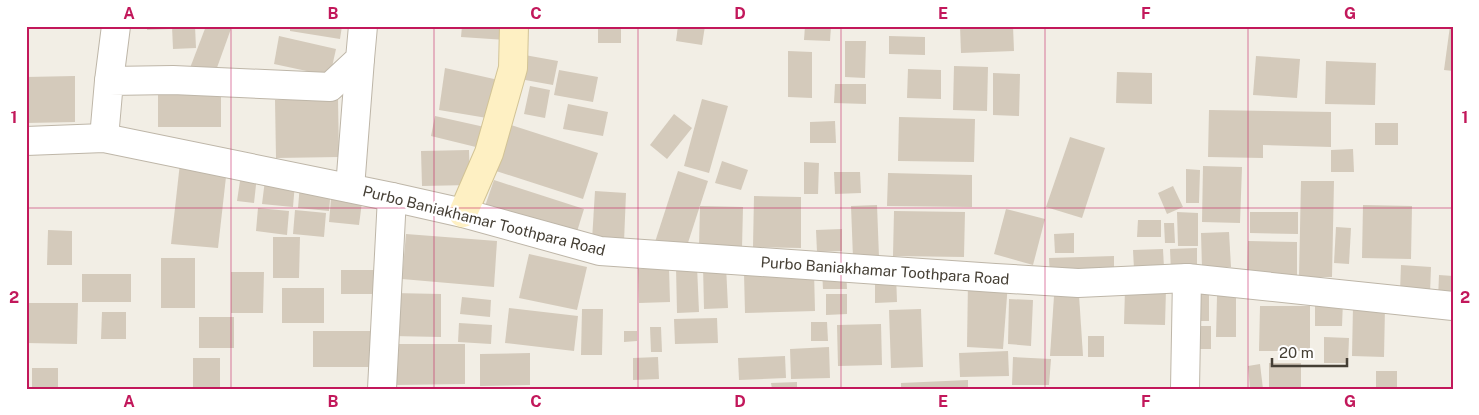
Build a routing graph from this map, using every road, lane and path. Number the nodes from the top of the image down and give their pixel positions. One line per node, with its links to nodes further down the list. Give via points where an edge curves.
1 (116, 26): 5 (street)
2 (363, 26): 4 (street)
3 (514, 26): 10 (street, via 513,68 489,153)
4 (360, 59): 5 (street, via 330,87 173,80); 8 (street)
5 (108, 81): 6 (street)
6 (104, 138): 7 (street, Purbo Baniakhamar Toothpara Road); 8 (street, Purbo Baniakhamar Toothpara Road)
7 (26, 141)
8 (350, 188): 9 (street, Purbo Baniakhamar Toothpara Road)
9 (392, 196): 10 (street, Purbo Baniakhamar Toothpara Road); 13 (street)
10 (463, 214): 11 (street, Purbo Baniakhamar Toothpara Road, via 600,251 1069,282)
11 (1187, 278): 12 (street, Purbo Baniakhamar Toothpara Road); 14 (street)
12 (1453, 306)
13 (382, 389)
14 (1185, 389)

